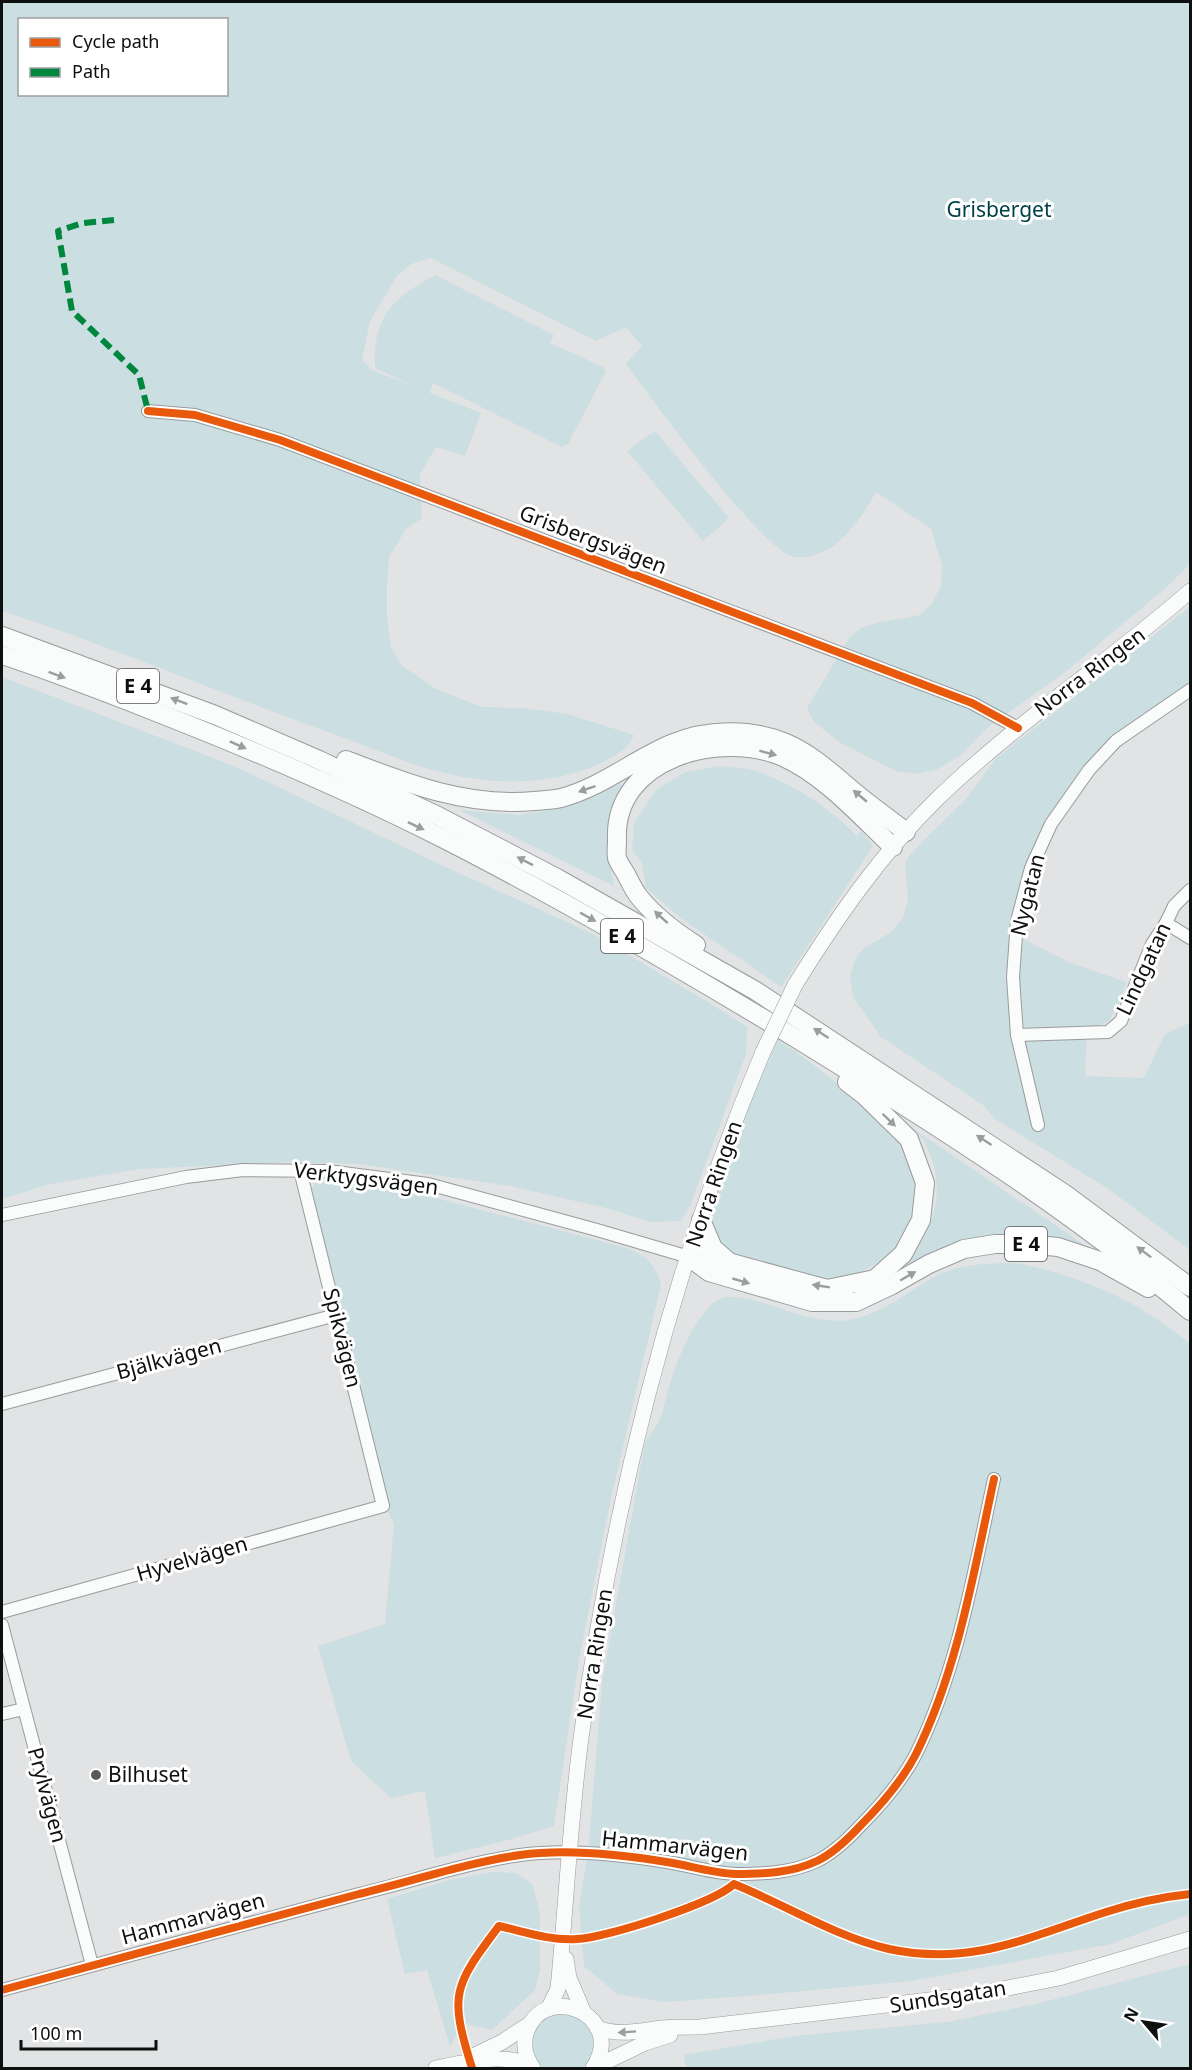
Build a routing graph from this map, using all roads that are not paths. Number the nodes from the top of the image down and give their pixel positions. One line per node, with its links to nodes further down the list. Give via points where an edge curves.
1 (148, 411): 6 (street, Grisbergsvägen, via 195,415 280,440 972,703)
2 (1191, 591): 6 (main road, Norra Ringen)
3 (2, 636): 7 (highway, E 4, one-way to 3)
4 (2, 655): 15 (highway, E 4, one-way to 15, via 209,732 444,839 655,955)
5 (1191, 690): 14 (street, Nygatan, via 1116,741 1089,770 1051,824 1031,868 1017,921 1013,977)
6 (1018, 728): 8 (main road, Norra Ringen, via 935,800)
7 (272, 739): 8 (highway, E 4, one-way to 7, via 824,765 785,743 749,733 711,733 672,744 599,785 560,798 507,803 445,795 332,755); 13 (highway, E 4, one-way to 7, via 498,847)
8 (906, 832): 9 (main road, Norra Ringen)
9 (893, 847): 13 (highway, E 4, one-way to 9, via 729,965 682,936 639,897 617,859 616,828 621,806 631,789 657,767 697,749 763,751 783,757 812,774); 19 (main road, Norra Ringen, bridge, via 868,876 795,985 763,1052)
10 (1191, 890): 11 (street, Lindgatan, via 1174,906)
11 (1166, 923): 12 (street); 14 (street, Lindgatan, via 1152,944 1121,1021 1108,1032)
12 (1191, 938)
13 (756, 991): 22 (highway, E 4, one-way to 13, via 1065,1194)
14 (1017, 1035): 16 (street, Nygatan)
15 (798, 1040): 21 (highway, E 4, one-way to 21, via 909,1139 925,1183 921,1220 903,1254 875,1279 827,1289); 23 (highway, E 4, via 988,1161 1106,1243)
16 (1038, 1125)
17 (300, 1170): 18 (street, Verktygsvägen, via 243,1170 186,1177); 20 (street, Verktygsvägen, via 428,1184); 24 (street, Spikvägen)
18 (2, 1215)
19 (701, 1220): 20 (main road, Norra Ringen); 21 (highway, via 713,1248)
20 (688, 1257): 21 (highway, E 4, via 710,1257); 25 (highway, E 4, one-way to 25, via 709,1272 812,1302 856,1302 964,1249 995,1244 1058,1247 1100,1261 1142,1284); 33 (main road, Norra Ringen, via 620,1512 581,1740)
21 (729, 1263)
22 (1191, 1287)
23 (1191, 1311)
24 (336, 1315): 26 (street, Bjälkvägen); 28 (street, Spikvägen)
25 (1191, 1319)
26 (2, 1404)
27 (994, 1479): 33 (street, Hammarvägen, via 945,1683 915,1756 886,1799 847,1839 818,1860 786,1871 736,1874 628,1857)
28 (383, 1506): 29 (street, Hyvelvägen)
29 (2, 1612)
30 (2, 1625): 31 (street, Prylvägen)
31 (24, 1709): 32 (street); 36 (street, Prylvägen)
32 (2, 1714)
33 (569, 1853): 35 (main road, Norra Ringen); 36 (street, Hammarvägen, via 522,1855 441,1871)
34 (1191, 1939): 41 (main road, Sundsgatan, via 1059,1978 972,1995)
35 (563, 1943): 38 (main road, Norra Ringen, via 558,1989); 39 (main road, Norra Ringen, via 569,1978)
36 (92, 1965): 37 (street, Hammarvägen)
37 (2, 1990)
38 (548, 2009): 39 (main road, via 570,2007); 40 (main road)
39 (584, 2013): 42 (main road, Norra Ringen)
40 (531, 2023): 43 (main road, via 488,2050); 44 (main road, via 525,2044)
41 (700, 2027): 42 (main road, Sundsgatan, one-way to 42, via 624,2033); 45 (main road, Sundsgatan, via 645,2043)
42 (597, 2028): 45 (main road, via 601,2044)
43 (444, 2067): 44 (main road, via 506,2059)
44 (532, 2067)
45 (593, 2068)

